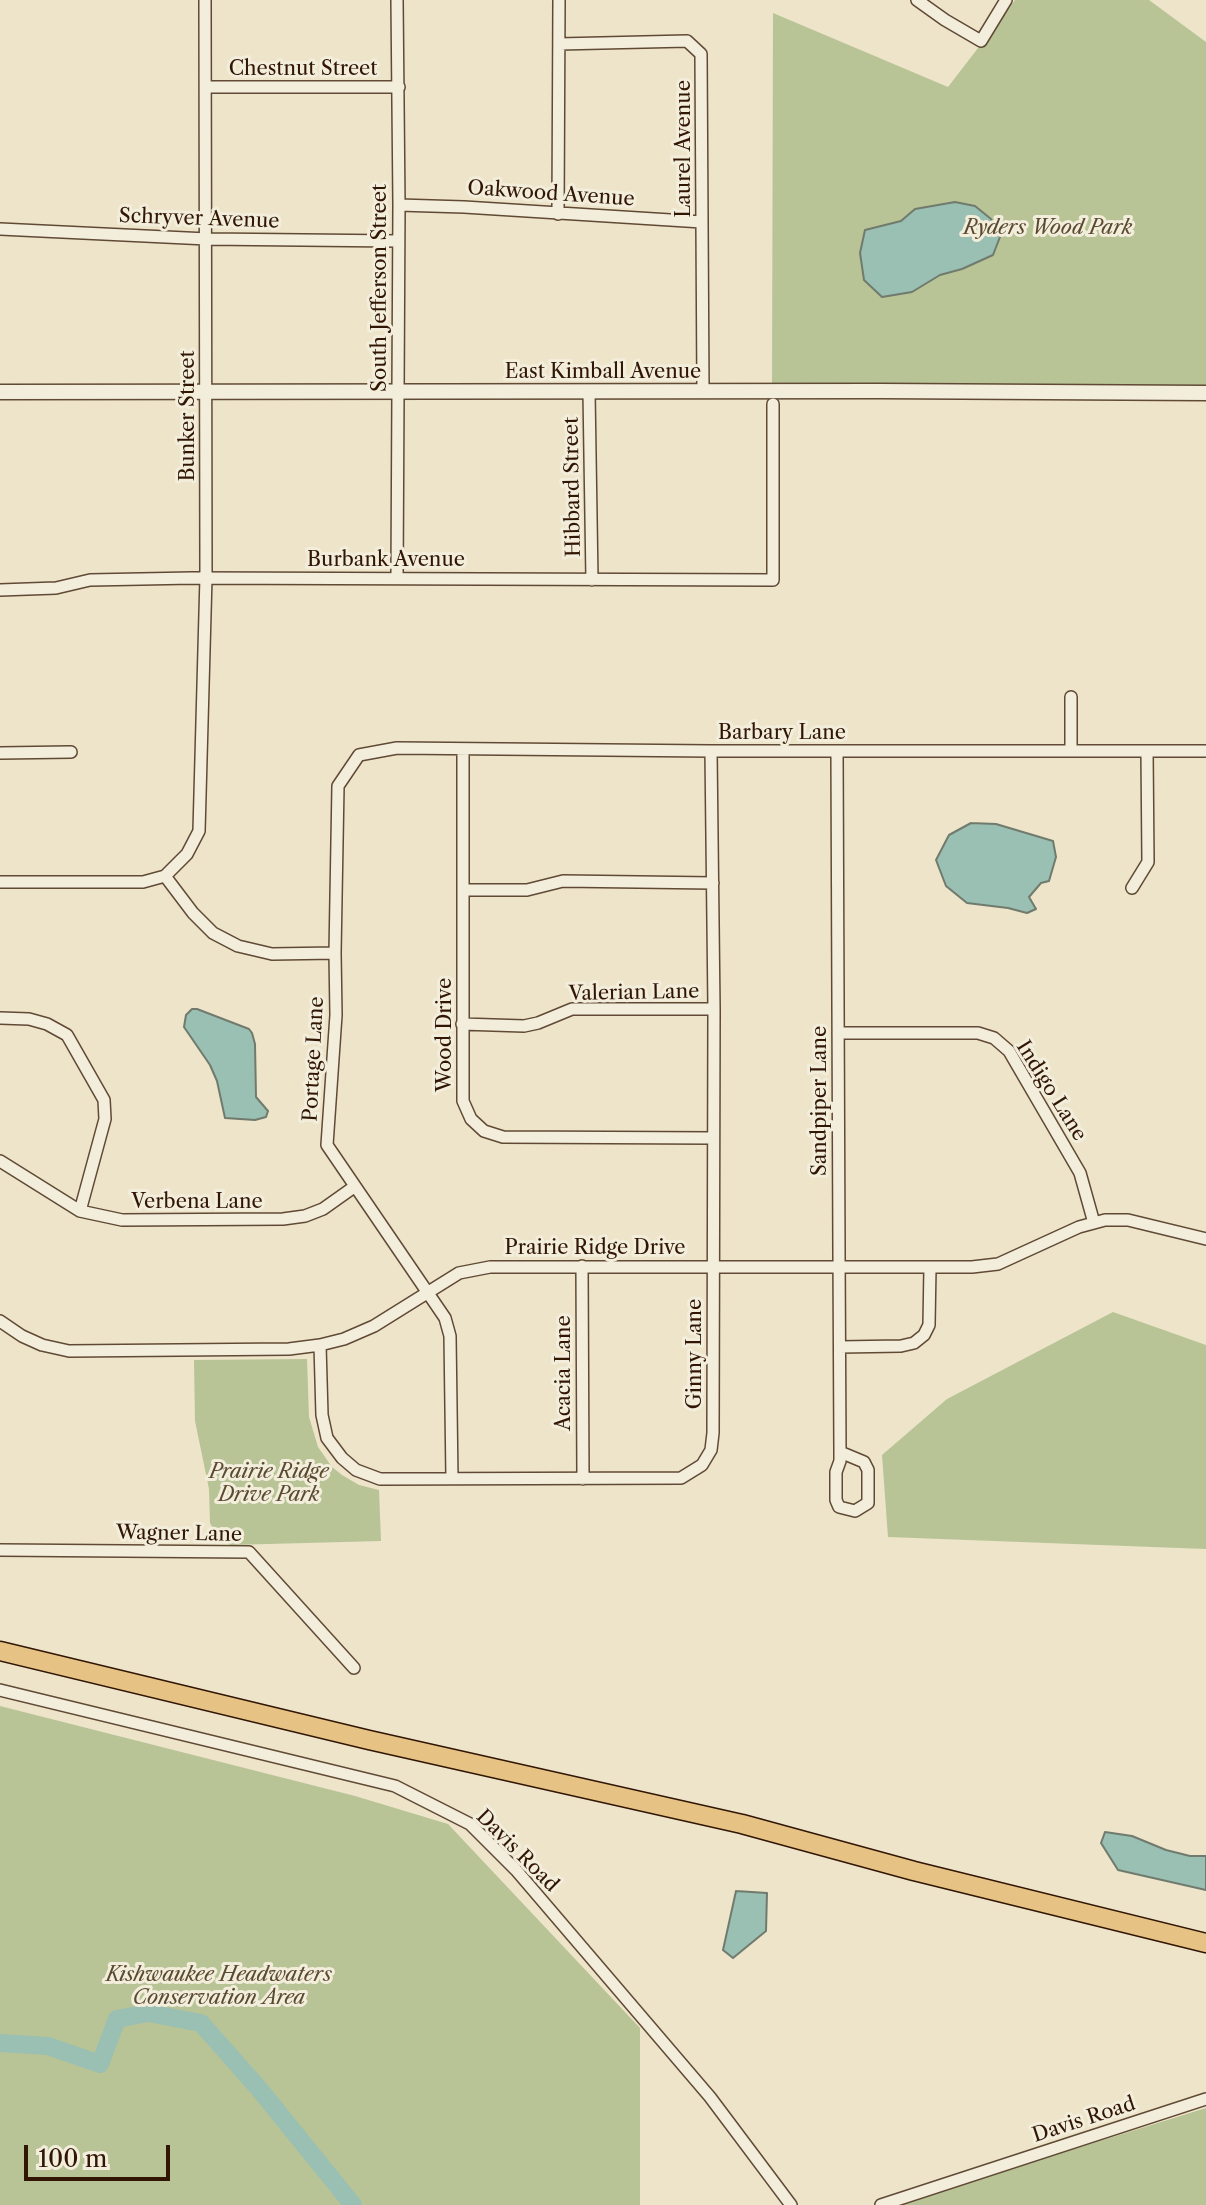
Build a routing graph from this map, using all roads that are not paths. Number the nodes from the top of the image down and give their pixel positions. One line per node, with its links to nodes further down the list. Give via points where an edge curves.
1 (205, 0): 7 (street, Bunker Street)
2 (397, 0): 8 (street, South Jefferson Street)
3 (559, 0): 6 (street)
4 (917, 0): 5 (street, via 981,41)
5 (1006, 0)
6 (559, 44): 10 (street); 11 (street, Laurel Avenue, via 687,41 701,54)
7 (207, 87): 8 (street, Chestnut Street); 13 (street, Bunker Street)
8 (399, 87): 9 (street, South Jefferson Street)
9 (399, 205): 10 (street, Oakwood Avenue); 14 (street, South Jefferson Street)
10 (558, 214): 11 (street, Oakwood Avenue)
11 (702, 222): 16 (street, Laurel Avenue)
12 (0, 229): 13 (street, Schryver Avenue)
13 (207, 239): 14 (street, Schryver Avenue); 18 (street, Bunker Street)
14 (398, 241): 15 (street, South Jefferson Street)
15 (397, 391): 18 (street, East Kimball Avenue); 19 (street, East Kimball Avenue); 23 (street, South Jefferson Street)
16 (703, 391): 19 (street, East Kimball Avenue); 20 (street, East Kimball Avenue)
17 (0, 392): 18 (street, East Kimball Avenue)
18 (207, 392): 22 (street, Bunker Street)
19 (589, 392): 24 (street, Hibbard Street)
20 (1206, 393)
21 (773, 404): 24 (street, Burbank Avenue, via 773,580)
22 (206, 577): 23 (street, Burbank Avenue); 25 (street, Burbank Avenue, via 90,580 56,588); 36 (street, Bunker Street, via 199,831 187,854)
23 (397, 577): 24 (street, Burbank Avenue)
24 (592, 580)
25 (0, 590)
26 (1071, 697): 30 (street)
27 (463, 749): 28 (street, Barbary Lane); 35 (street, Barbary Lane, via 397,748); 40 (street, Wood Drive)
28 (711, 751): 29 (street, Barbary Lane); 38 (street, Ginny Lane)
29 (837, 751): 30 (street, Barbary Lane); 45 (street, Sandpiper Lane)
30 (1071, 751): 31 (street, Barbary Lane)
31 (1147, 751): 32 (street, Barbary Lane); 39 (street, via 1148,862)
32 (1206, 751)
33 (71, 752): 34 (street)
34 (0, 753)
35 (359, 755): 41 (street, Portage Lane, via 338,786)
36 (165, 876): 37 (street, via 143,882); 41 (street, via 213,933 238,946 272,954)
37 (0, 882)
38 (713, 883): 40 (street, via 563,881 527,890); 42 (street, Ginny Lane)
39 (1132, 888)
40 (463, 890): 44 (street, Wood Drive)
41 (335, 953): 48 (street, Portage Lane, via 327,1145)
42 (714, 1009): 44 (street, Valerian Lane, via 572,1009 524,1026); 46 (street, Ginny Lane)
43 (0, 1018): 49 (street, via 29,1019 67,1035 104,1100 105,1119)
44 (462, 1024): 46 (street, Wood Drive, via 463,1101 484,1131 503,1137)
45 (838, 1033): 50 (street, Indigo Lane, via 978,1033 994,1038 1009,1051 1080,1173); 54 (street, Sandpiper Lane)
46 (713, 1138): 53 (street, Ginny Lane)
47 (0, 1161): 49 (street, Verbena Lane)
48 (354, 1187): 49 (street, Verbena Lane, via 323,1209 283,1219 122,1220); 56 (street, Portage Lane)
49 (80, 1211)
50 (1094, 1223): 51 (street, Prairie Ridge Drive, via 1128,1220); 55 (street, Prairie Ridge Drive, via 998,1264)
51 (1206, 1239)
52 (582, 1266): 53 (street, Prairie Ridge Drive); 56 (street, Prairie Ridge Drive, via 490,1267 459,1273); 62 (street, Acacia Lane)
53 (713, 1266): 54 (street, Prairie Ridge Drive); 62 (street, Ginny Lane, via 713,1433 702,1465 681,1478)
54 (839, 1266): 55 (street, Prairie Ridge Drive); 59 (street, Sandpiper Lane)
55 (930, 1267): 59 (street, via 929,1325 924,1335 901,1346)
56 (427, 1292): 58 (street, Prairie Ridge Drive, via 374,1326); 61 (street, Portage Lane, via 450,1336)
57 (0, 1321): 58 (street, Prairie Ridge Drive, via 42,1345 69,1351)
58 (320, 1345): 61 (street, Ginny Lane, via 322,1415 327,1438 342,1458 380,1479)
59 (840, 1347): 60 (street, Sandpiper Lane)
60 (840, 1452): 60 (street, Sandpiper Lane, via 836,1500 839,1507 855,1511 868,1503 868,1470 864,1462)
61 (452, 1479): 62 (street, Ginny Lane)
62 (583, 1479)
63 (0, 1550): 65 (street, Wagner Lane, via 249,1552)
64 (0, 1651): 67 (main road, via 742,1824)
65 (354, 1668)
66 (0, 1690): 69 (street, Davis Road, via 395,1786 470,1824 516,1870 710,2097)
67 (1206, 1943)
68 (1206, 2099): 70 (street, Davis Road)
69 (791, 2205)
70 (881, 2205)

